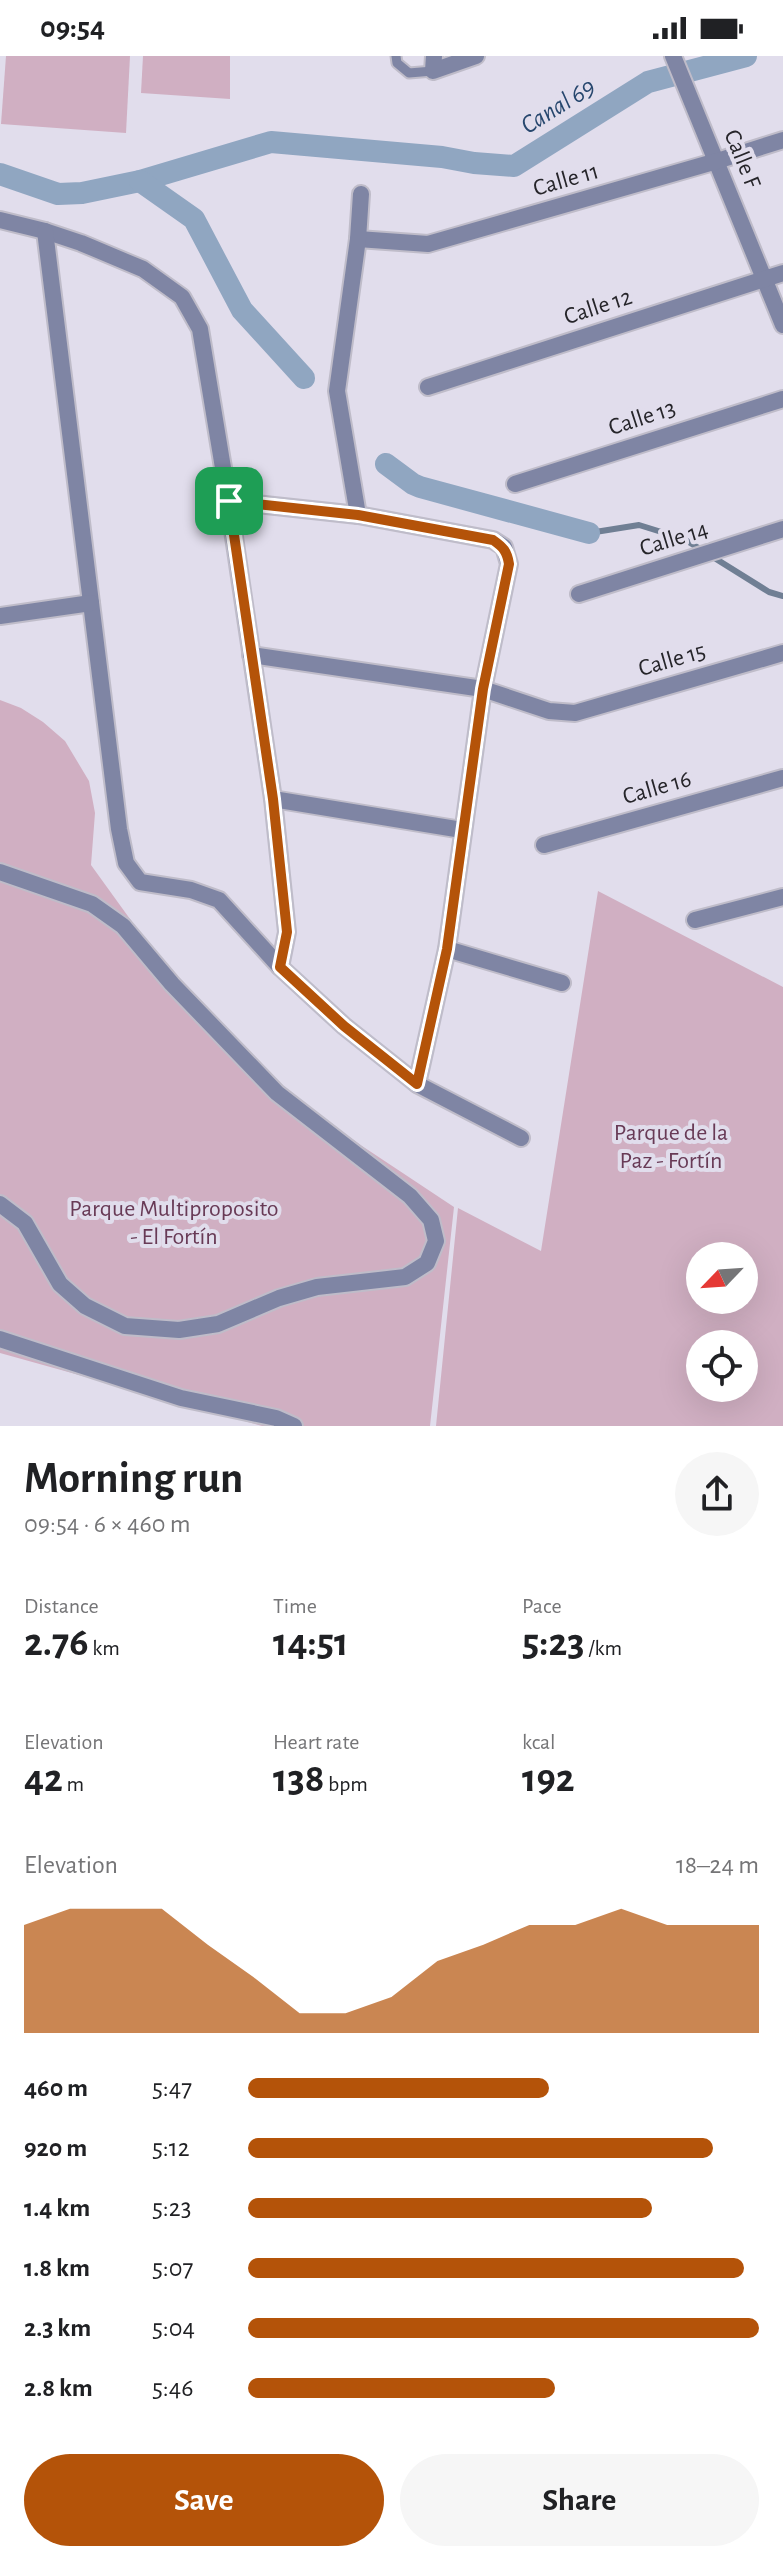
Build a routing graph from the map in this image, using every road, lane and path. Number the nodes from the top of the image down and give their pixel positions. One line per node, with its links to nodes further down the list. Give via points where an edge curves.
1 (396, 56): 4 (lane, via 409,73)
2 (476, 56): 4 (street)
3 (673, 56): 6 (street, Calle F)
4 (433, 64)
5 (783, 140): 6 (street, Calle 11)
6 (717, 161): 10 (street, Calle 11, via 428,244); 12 (street, Calle F)
7 (361, 194): 10 (street)
8 (0, 220): 9 (street)
9 (45, 231): 17 (street, via 143,269 175,290 191,310 200,329); 21 (street)
10 (358, 239): 18 (street, via 337,391)
11 (783, 273): 12 (street, Calle 12)
12 (764, 279): 13 (street, Calle F); 14 (street, Calle 12)
13 (783, 325)
14 (428, 387)
15 (783, 399): 16 (street, Calle 13)
16 (515, 484)
17 (229, 501): 18 (street); 24 (street)
18 (358, 515): 25 (street, via 493,540 504,547 509,564)
19 (783, 529): 20 (street, Calle 14)
20 (579, 594)
21 (91, 603): 22 (street); 34 (street, via 126,863 140,882 219,900)
22 (0, 616)
23 (783, 653): 25 (street, Calle 15, via 575,713 549,711)
24 (251, 655): 25 (street); 27 (street)
25 (483, 689): 28 (street)
26 (783, 778): 29 (street, Calle 16)
27 (273, 799): 28 (street); 34 (street, via 287,932)
28 (462, 830): 33 (street)
29 (544, 845)
30 (0, 872): 38 (street, via 92,904 123,926 277,1093 410,1196 431,1220 436,1241 427,1263 405,1277 317,1287 218,1324 179,1330 125,1326 85,1306 60,1284 25,1223)
31 (783, 897): 32 (street)
32 (695, 920)
33 (447, 949): 35 (street); 36 (street)
34 (280, 967): 36 (street)
35 (562, 983)
36 (417, 1084): 37 (street)
37 (521, 1138)
38 (0, 1204)
39 (0, 1339): 40 (street, via 181,1398)
40 (294, 1426)

